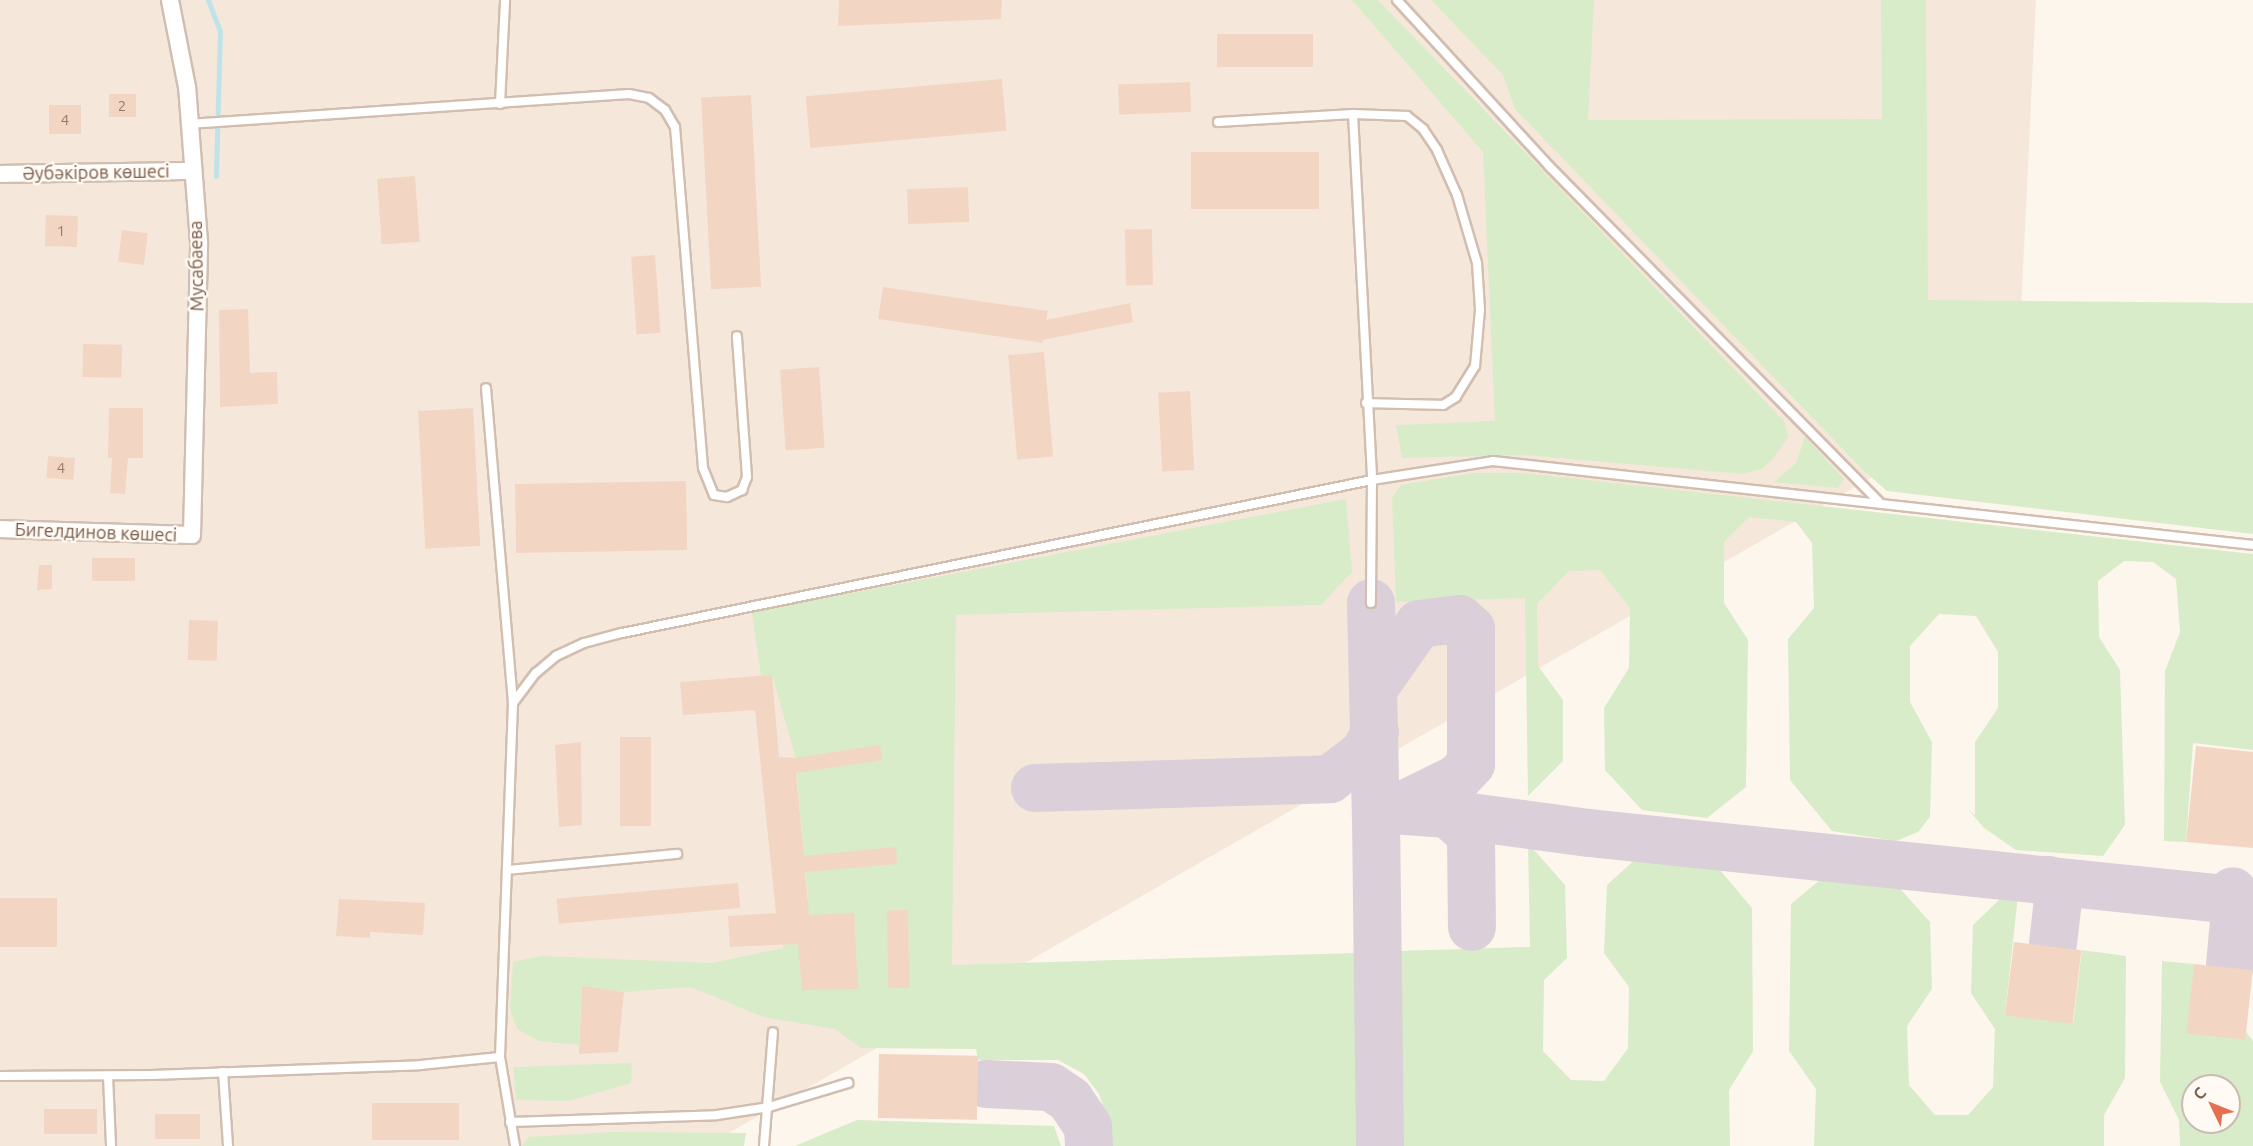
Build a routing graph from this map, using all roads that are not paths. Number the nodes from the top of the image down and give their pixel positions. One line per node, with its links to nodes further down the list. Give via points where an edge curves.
1 (170, 0): 7 (street, Мусабаева, via 187,87)
2 (505, 0): 4 (lane)
3 (1397, 0): 14 (lane, via 1549,166)
4 (500, 104): 7 (lane); 10 (lane, via 629,94 649,98 664,110 675,127 704,468 714,495 727,498 742,490 747,477)
5 (1353, 114): 6 (lane); 12 (lane); 12 (lane, via 1407,116 1423,129 1437,150 1457,195 1477,264 1480,310 1475,366 1456,397 1443,405)
6 (1218, 122)
7 (188, 124): 8 (street, Мусабаева)
8 (192, 171): 9 (street, Әубәкіров көшесі); 16 (street, Мусабаева, via 199,242)
9 (0, 174)
10 (737, 336)
11 (486, 388): 19 (lane)
12 (1366, 403): 13 (lane)
13 (1372, 480): 14 (lane, via 1493,461); 18 (lane); 19 (lane, via 622,633 584,643 556,656 536,673)
14 (1879, 502): 17 (lane)
15 (0, 529): 16 (street, Бигелдинов көшесі)
16 (192, 535)
17 (2253, 545)
18 (1371, 603)
19 (513, 703): 21 (lane)
20 (677, 854): 21 (lane)
21 (507, 870): 23 (lane)
22 (773, 1032): 28 (lane)
23 (500, 1057): 24 (lane, via 420,1065); 29 (lane)
24 (223, 1072): 26 (lane); 31 (lane)
25 (0, 1076): 26 (lane)
26 (108, 1076): 30 (lane)
27 (848, 1083): 28 (lane)
28 (770, 1107): 29 (lane, via 717,1115); 33 (lane)
29 (510, 1122): 32 (lane)
30 (111, 1146)
31 (228, 1146)
32 (515, 1146)
33 (764, 1146)

